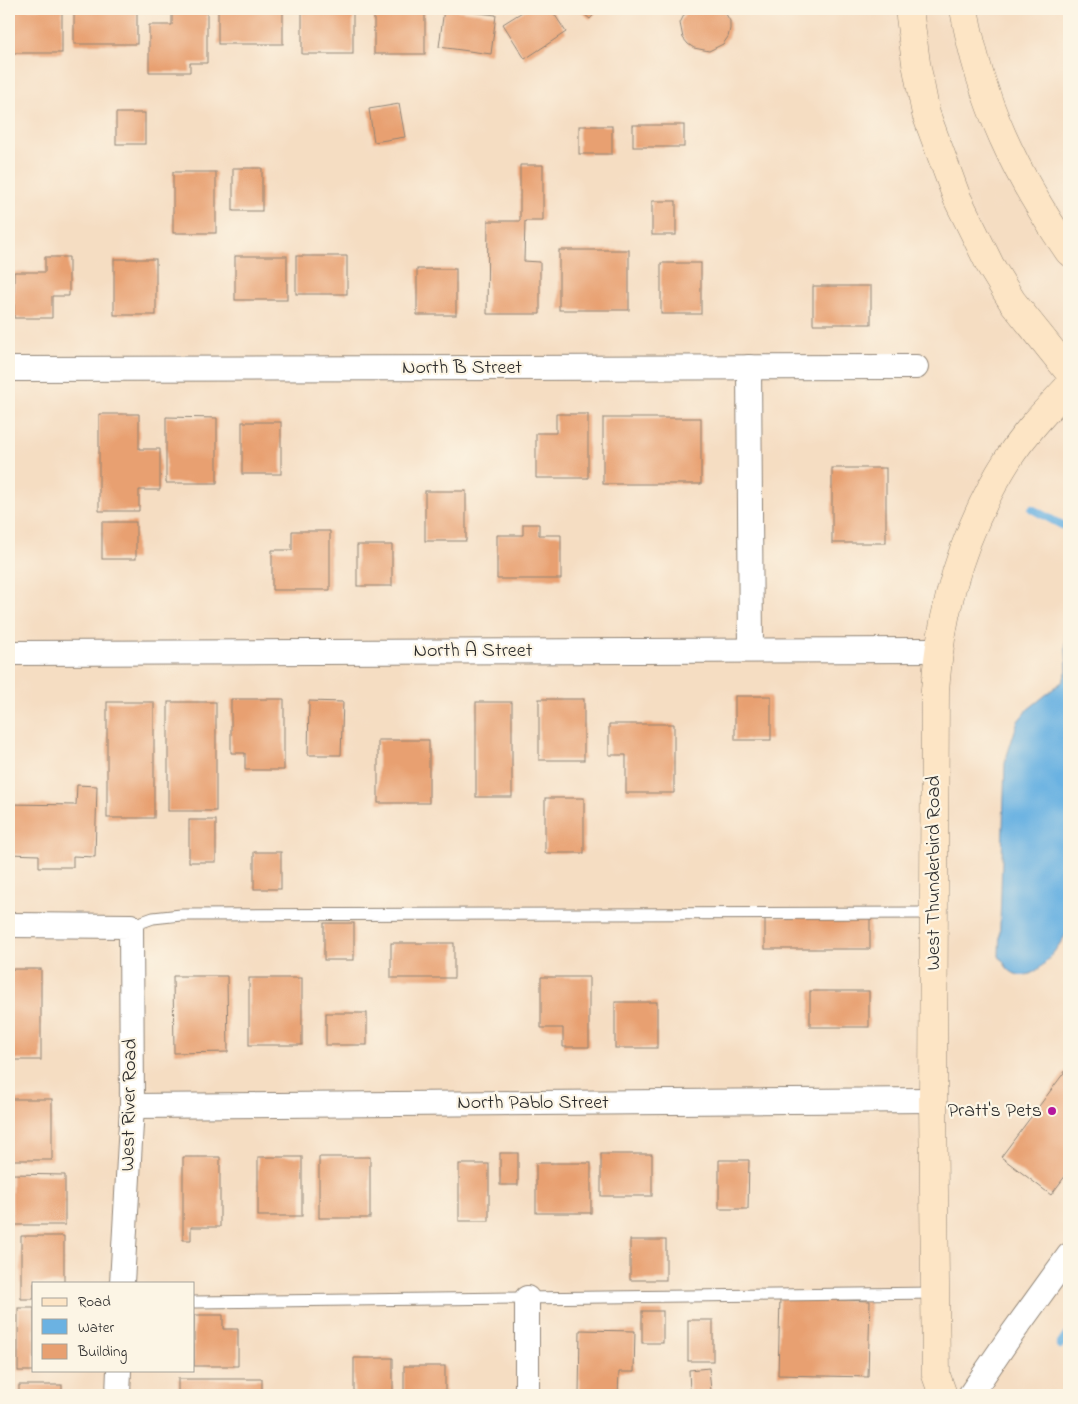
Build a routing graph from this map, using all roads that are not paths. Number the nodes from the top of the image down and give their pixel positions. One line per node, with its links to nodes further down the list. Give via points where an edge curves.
1 (909, 9): 7 (street, via 926,114 957,198 1012,301)
2 (964, 9): 3 (street, via 973,53 992,114 1019,171)
3 (1069, 252)
4 (749, 367): 5 (street, North B Street); 6 (street, North B Street); 9 (street)
5 (916, 367)
6 (9, 369)
7 (1069, 372)
8 (1069, 386): 10 (street, West Thunderbird Road, via 1011,455 977,518 956,573)
9 (751, 650): 10 (street, North A Street); 11 (street, North A Street)
10 (938, 650): 12 (street, West Thunderbird Road)
11 (9, 653)
12 (934, 913): 14 (lane, via 181,915 153,918); 15 (street, West Thunderbird Road)
13 (9, 925): 14 (street)
14 (131, 926): 16 (street, West River Road)
15 (933, 1100): 16 (street, North Pablo Street); 19 (street, West Thunderbird Road)
16 (132, 1106): 18 (street, West River Road)
17 (1069, 1255): 26 (street)
18 (122, 1282)
19 (935, 1293): 20 (lane); 25 (street, West Thunderbird Road, via 936,1375)
20 (526, 1298): 21 (lane); 24 (street)
21 (195, 1302)
22 (119, 1372): 23 (street)
23 (118, 1395)
24 (526, 1395)
25 (943, 1395)
26 (970, 1395)

